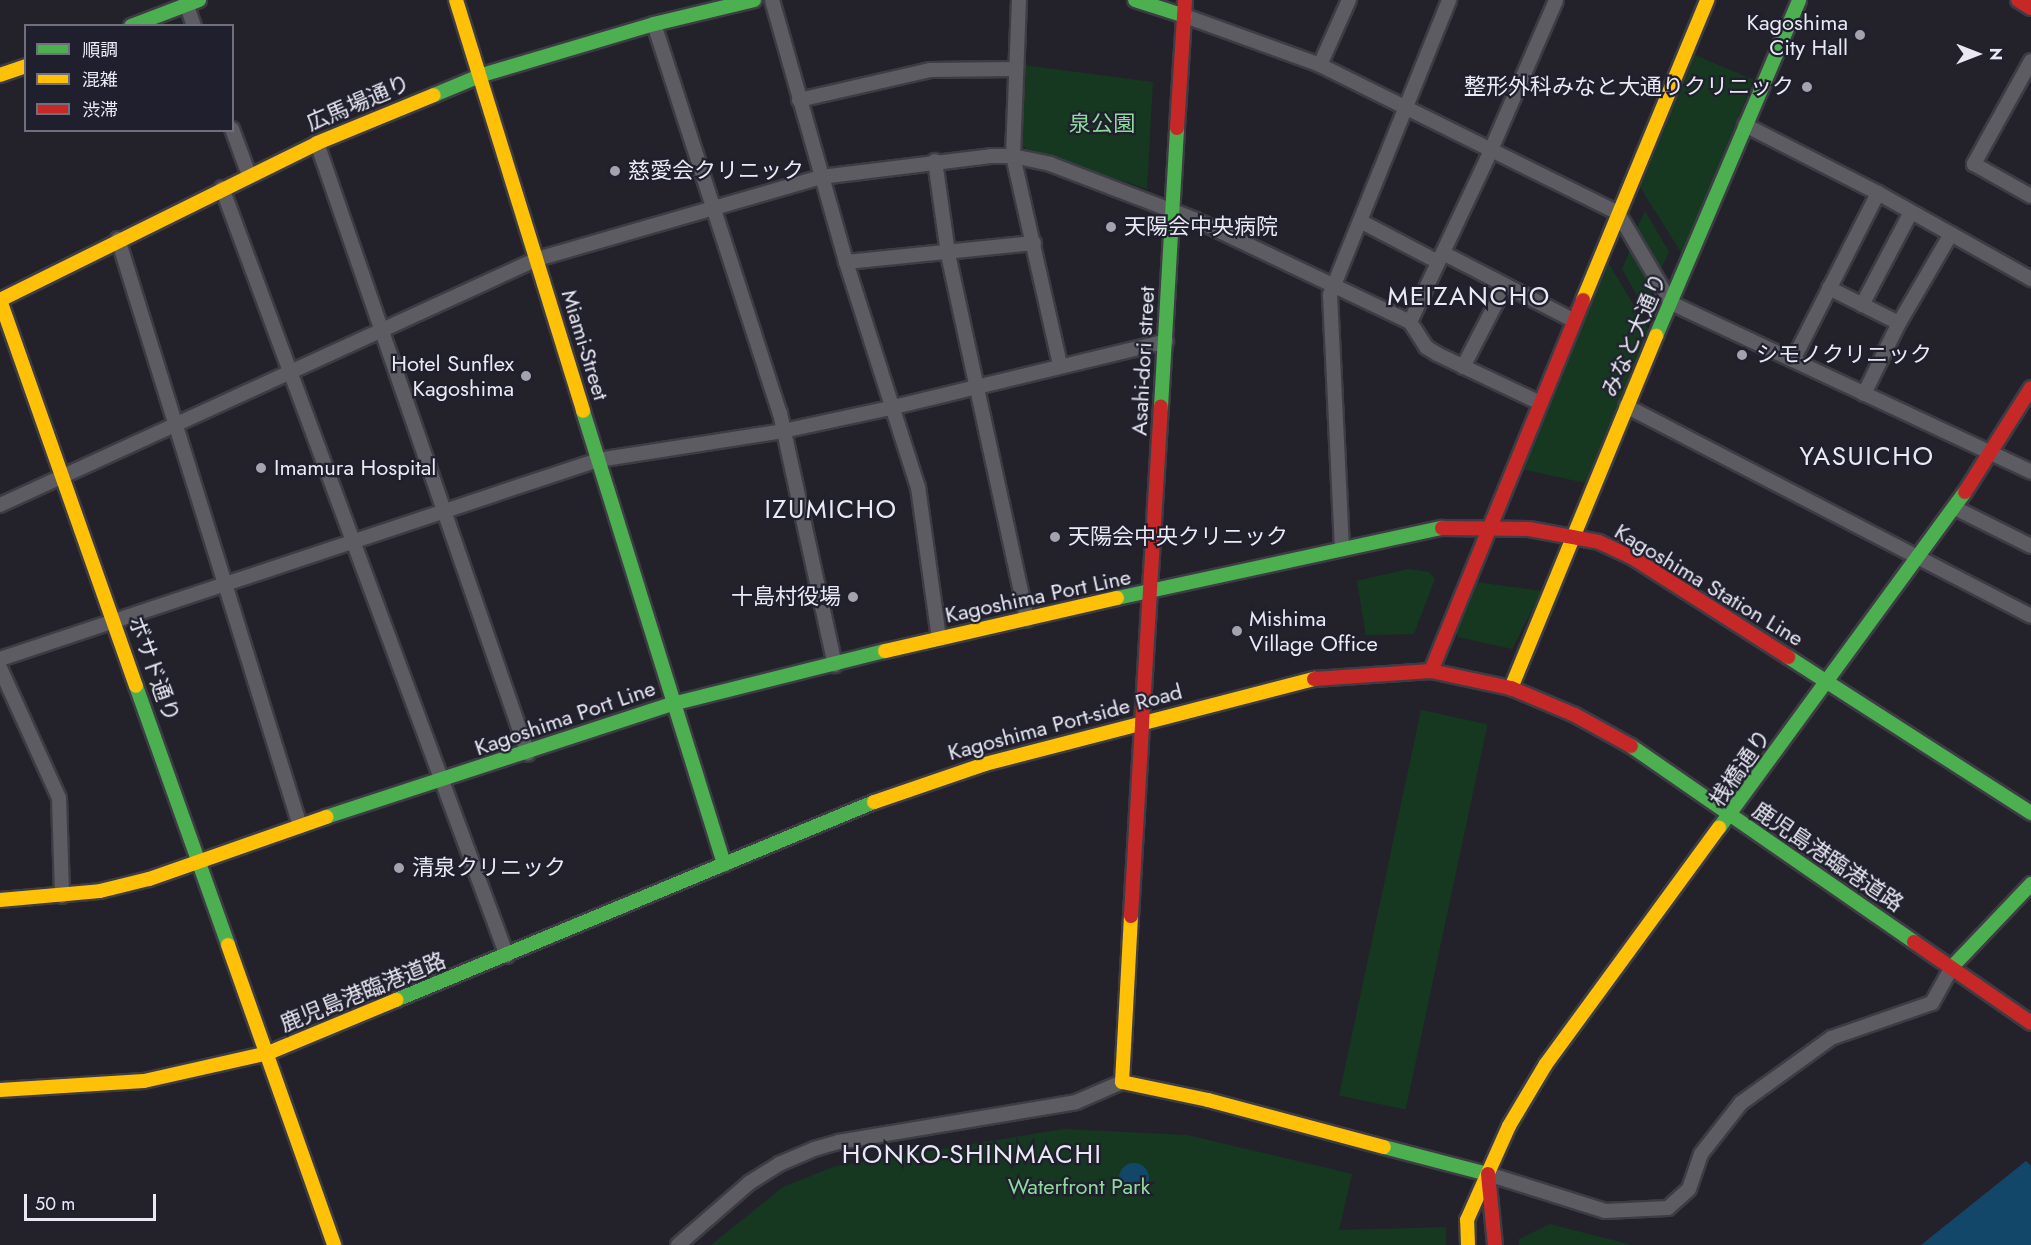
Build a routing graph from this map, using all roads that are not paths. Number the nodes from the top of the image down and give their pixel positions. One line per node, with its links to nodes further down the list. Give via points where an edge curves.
1 (456, 0): 24 (main road, Miami-Street)
2 (754, 0): 18 (main road, 広馬場通り)
3 (772, 0): 25 (street)
4 (1018, 0): 22 (street)
5 (1136, 0): 15 (main road)
6 (1185, 0): 15 (main road, Asahi-dori street)
7 (1349, 0): 20 (street)
8 (1449, 0): 26 (street)
9 (1556, 0): 30 (street)
10 (1707, 0): 41 (main road)
11 (1799, 0): 27 (main road, みなと大通り)
12 (2018, 0): 14 (main road)
13 (190, 2): 16 (main road); 17 (street)
14 (2031, 8)
15 (1185, 16): 20 (street); 39 (main road, Asahi-dori street)
16 (137, 24)
17 (194, 24)
18 (654, 24): 24 (main road, 広馬場通り); 38 (street)
19 (2031, 60): 37 (street, via 1974,164)
20 (1320, 65): 26 (street)
21 (24, 67): 23 (main road)
22 (1016, 69): 25 (street, via 930,70); 31 (street)
23 (0, 75)
24 (482, 75): 29 (main road, 広馬場通り); 48 (main road, Miami-Street)
25 (799, 100): 34 (street)
26 (1406, 106): 30 (street); 42 (street)
27 (1745, 125): 36 (street); 55 (main road, みなと大通り)
28 (233, 132): 33 (street)
29 (317, 143): 33 (main road, 広馬場通り); 60 (street)
30 (1492, 149): 41 (street); 47 (street)
31 (1013, 156): 32 (street); 39 (street, via 1050,164); 45 (street)
32 (935, 161): 34 (street); 46 (street)
33 (249, 175): 35 (main road, 広馬場通り)
34 (821, 177): 38 (street); 49 (street)
35 (222, 188): 44 (main road, 広馬場通り); 65 (street)
36 (1878, 193): 40 (street); 53 (street)
37 (2031, 196)
38 (713, 207): 48 (street); 73 (street)
39 (1173, 210): 51 (street); 61 (main road, Asahi-dori street)
40 (1911, 212): 43 (street); 56 (street)
41 (1618, 213): 55 (street); 57 (main road)
42 (1359, 221): 47 (street); 51 (street)
43 (1951, 234): 50 (street); 59 (street)
44 (118, 239): 54 (main road, 広馬場通り); 72 (street)
45 (1034, 243): 46 (street); 63 (street)
46 (948, 254): 49 (street); 66 (street)
47 (1441, 257): 52 (street); 58 (street)
48 (537, 259): 60 (street); 75 (main road, Miami-Street)
49 (846, 262): 71 (street)
50 (2031, 279)
51 (1335, 285): 58 (street); 85 (street, via 1330,295)
52 (1505, 286): 57 (street); 64 (street)
53 (1829, 288): 56 (street); 62 (street)
54 (0, 300): 77 (main road, ボサド通り)
55 (1671, 303): 62 (street); 70 (main road, みなと大通り)
56 (1862, 305): 59 (street)
57 (1572, 320): 69 (main road)
58 (1410, 322): 64 (street, via 1426,347)
59 (1899, 323): 68 (street)
60 (381, 328): 65 (street); 80 (street)
61 (1166, 341): 63 (street); 88 (main road, Asahi-dori street)
62 (1793, 360): 68 (street)
63 (1060, 365): 66 (street)
64 (1463, 367): 69 (street)
65 (290, 370): 72 (street); 83 (street)
66 (977, 387): 71 (street); 91 (street)
67 (2031, 388): 74 (main road, 桟橋通り)
68 (1864, 394): 74 (street)
69 (1540, 403): 81 (main road)
70 (1626, 406): 82 (main road, みなと大通り); 86 (street)
71 (890, 408): 73 (street); 92 (street, via 918,487)
72 (177, 421): 77 (street); 87 (street)
73 (783, 430): 75 (street); 94 (street)
74 (1993, 454): 76 (street); 79 (main road, 桟橋通り)
75 (598, 460): 80 (street); 99 (main road, Miami-Street)
76 (2031, 472)
77 (63, 474): 78 (street); 90 (main road, ボサド通り)
78 (0, 505)
79 (1955, 508): 84 (street); 86 (main road, 桟橋通り)
80 (444, 512): 83 (street); 101 (street)
81 (1488, 527): 82 (main road, Kagoshima Station Line); 85 (main road, Kagoshima Station Line, via 1433,529); 96 (main road)
82 (1574, 537): 97 (main road, Kagoshima Station Line, via 1599,542 1635,559); 98 (main road, みなと大通り)
83 (353, 542): 87 (street); 102 (street)
84 (2031, 546)
85 (1342, 549): 88 (main road, Kagoshima Station Line)
86 (1918, 556): 89 (street); 97 (main road, 桟橋通り)
87 (226, 583): 90 (street); 105 (street)
88 (1151, 593): 91 (main road, Kagoshima Port Line); 100 (main road, Asahi-dori street)
89 (2031, 616)
90 (114, 620): 93 (street); 106 (main road, ボサド通り)
91 (1027, 620): 92 (main road, Kagoshima Port Line)
92 (939, 639): 94 (main road, Kagoshima Port Line)
93 (0, 659)
94 (835, 665): 99 (main road, Kagoshima Port Line)
95 (0, 668): 109 (street, via 59,798)
96 (1431, 671): 98 (main road, 鹿児島港臨港道路); 100 (main road, Kagoshima Port-side Road, via 1320,677)
97 (1827, 681): 103 (main road, Kagoshima Station Line); 104 (main road, 桟橋通り)
98 (1512, 688): 104 (main road, 鹿児島港臨港道路, via 1629,745)
99 (672, 704): 101 (main road, Kagoshima Port Line); 107 (main road, Miami-Street)
100 (1142, 724): 107 (main road, Kagoshima Port-side Road, via 906,788); 115 (main road, Asahi-dori street)
101 (528, 753): 102 (main road, Kagoshima Port Line)
102 (442, 781): 105 (main road, Kagoshima Port Line); 111 (street)
103 (2031, 813)
104 (1732, 816): 112 (main road, 鹿児島港臨港道路); 117 (main road, 桟橋通り, via 1546,1064 1509,1126)
105 (300, 826): 106 (main road, Kagoshima Port Line)
106 (199, 861): 109 (main road, Kagoshima Port Line, via 126,886); 114 (main road, ボサド通り)
107 (724, 865): 111 (main road, 鹿児島港臨港道路)
108 (2031, 884): 112 (main road)
109 (62, 896): 110 (main road, Kagoshima Port Line)
110 (0, 900)
111 (507, 956): 114 (main road, 鹿児島港臨港道路)
112 (1952, 967): 113 (main road, 鹿児島港臨港道路); 117 (street, via 1932,1003 1831,1038 1741,1103 1701,1154 1689,1189 1668,1208 1605,1211)
113 (2031, 1023)
114 (268, 1053): 116 (main road, 鹿児島港臨港道路, via 144,1081); 118 (main road, ボサド通り)
115 (1122, 1082): 117 (main road, via 1197,1097); 119 (street, via 1076,1102 814,1149 749,1183)
116 (0, 1090)
117 (1488, 1174): 120 (main road, 桟橋通り, via 1467,1220); 121 (main road)
118 (334, 1245)
119 (678, 1245)
120 (1468, 1245)
121 (1495, 1245)

